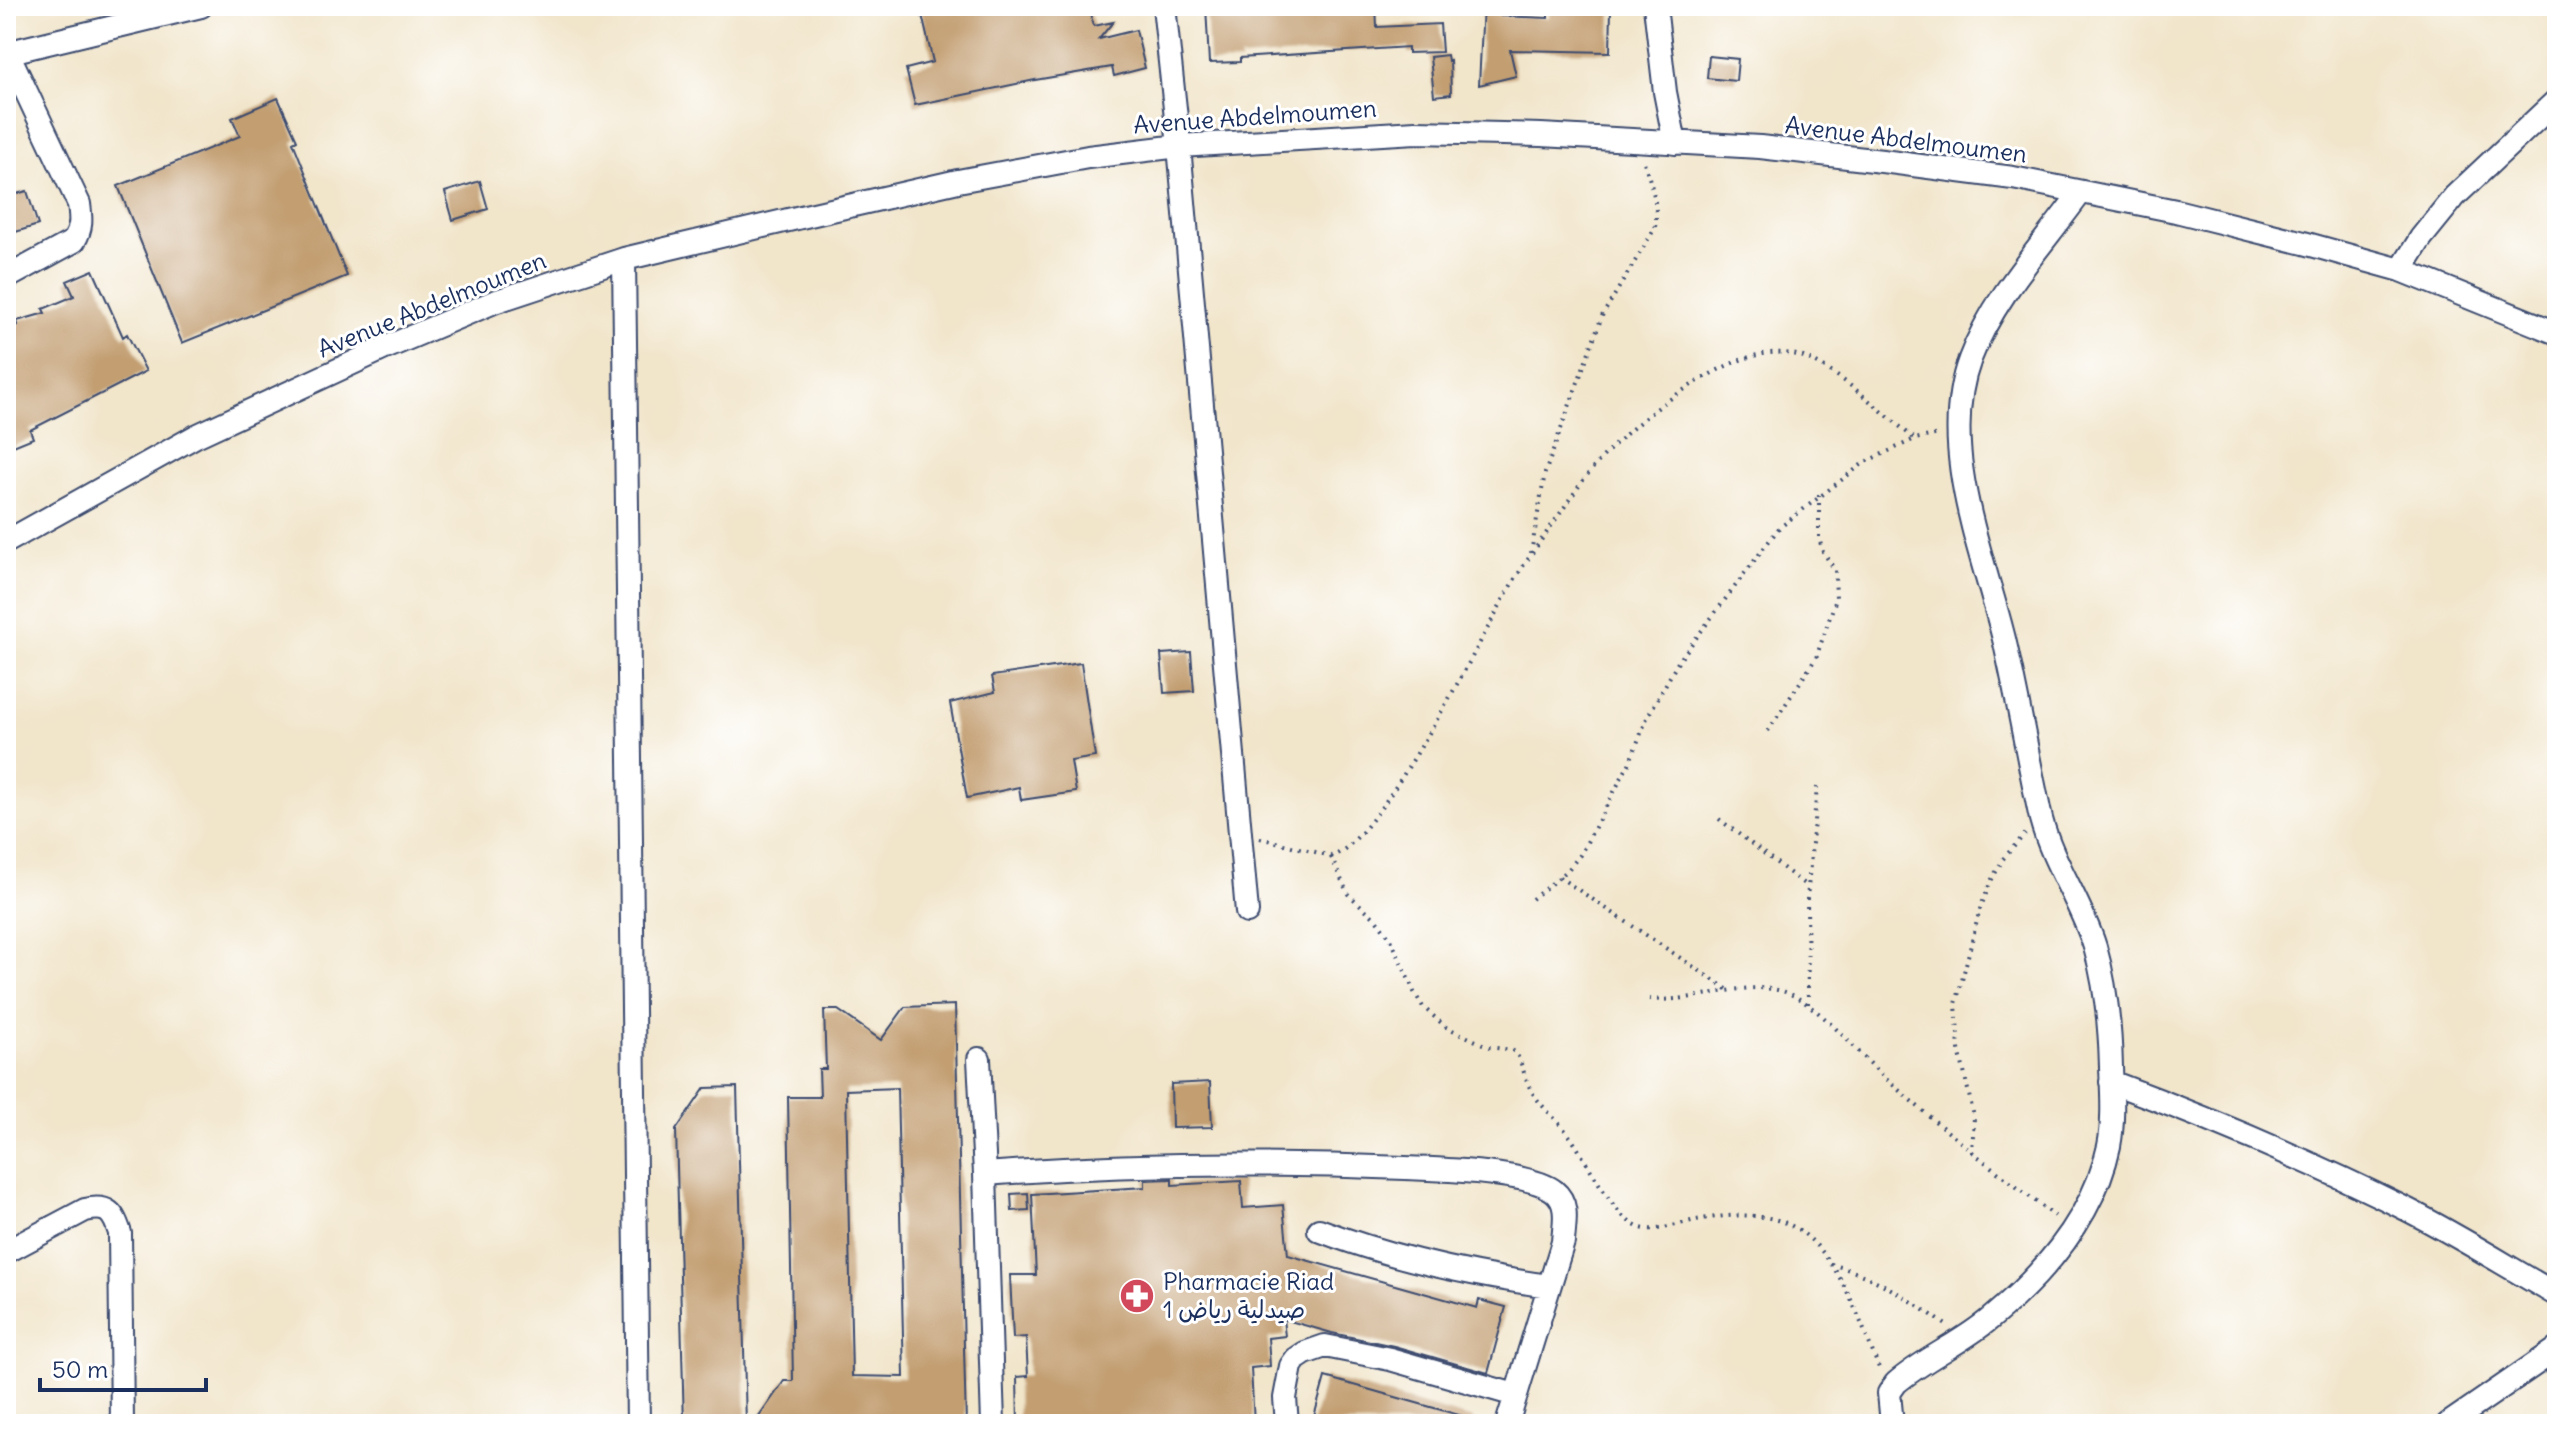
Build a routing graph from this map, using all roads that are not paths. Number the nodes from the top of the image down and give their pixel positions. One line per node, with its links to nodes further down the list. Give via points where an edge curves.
1 (201, 6): 4 (street)
2 (1164, 6): 7 (street)
3 (1655, 6): 6 (street)
4 (7, 53): 11 (street, via 79,204 81,223 74,241)
5 (2557, 100): 10 (street, via 2465,186)
6 (1675, 143): 7 (street, Avenue Abdelmoumen, via 1416,132); 8 (street, Avenue Abdelmoumen, via 1882,161)
7 (1179, 146): 9 (street, Avenue Abdelmoumen, via 958,181); 14 (street)
8 (2081, 192): 10 (street, Avenue Abdelmoumen, via 2190,214); 16 (street, via 1989,320 1970,361 1957,430 1966,494 2041,819 2095,947 2108,1016)
9 (624, 259): 13 (street, Avenue Abdelmoumen, via 494,302 301,387 196,436); 25 (street)
10 (2401, 270): 12 (street, Avenue Abdelmoumen)
11 (6, 278)
12 (2557, 333)
13 (6, 542)
14 (1247, 912)
15 (979, 1059): 17 (street)
16 (2111, 1082): 21 (street, via 2324,1169 2412,1212); 29 (street, via 2109,1145 2073,1229 2050,1263 1989,1320 1905,1375 1889,1393)
17 (985, 1174): 20 (street, via 1145,1165 1313,1164 1498,1175 1542,1184 1563,1203 1563,1242); 26 (street)
18 (1319, 1230): 20 (street, via 1413,1261)
19 (6, 1252): 24 (street, via 85,1210 97,1207 115,1218 120,1233)
20 (1549, 1286): 23 (street)
21 (2557, 1295)
22 (2557, 1349): 30 (street)
23 (1515, 1395): 27 (street, via 1325,1346 1305,1353 1291,1366); 28 (street)
24 (122, 1424)
25 (638, 1424)
26 (993, 1424)
27 (1287, 1424)
28 (1507, 1424)
29 (1892, 1424)
30 (2448, 1424)

